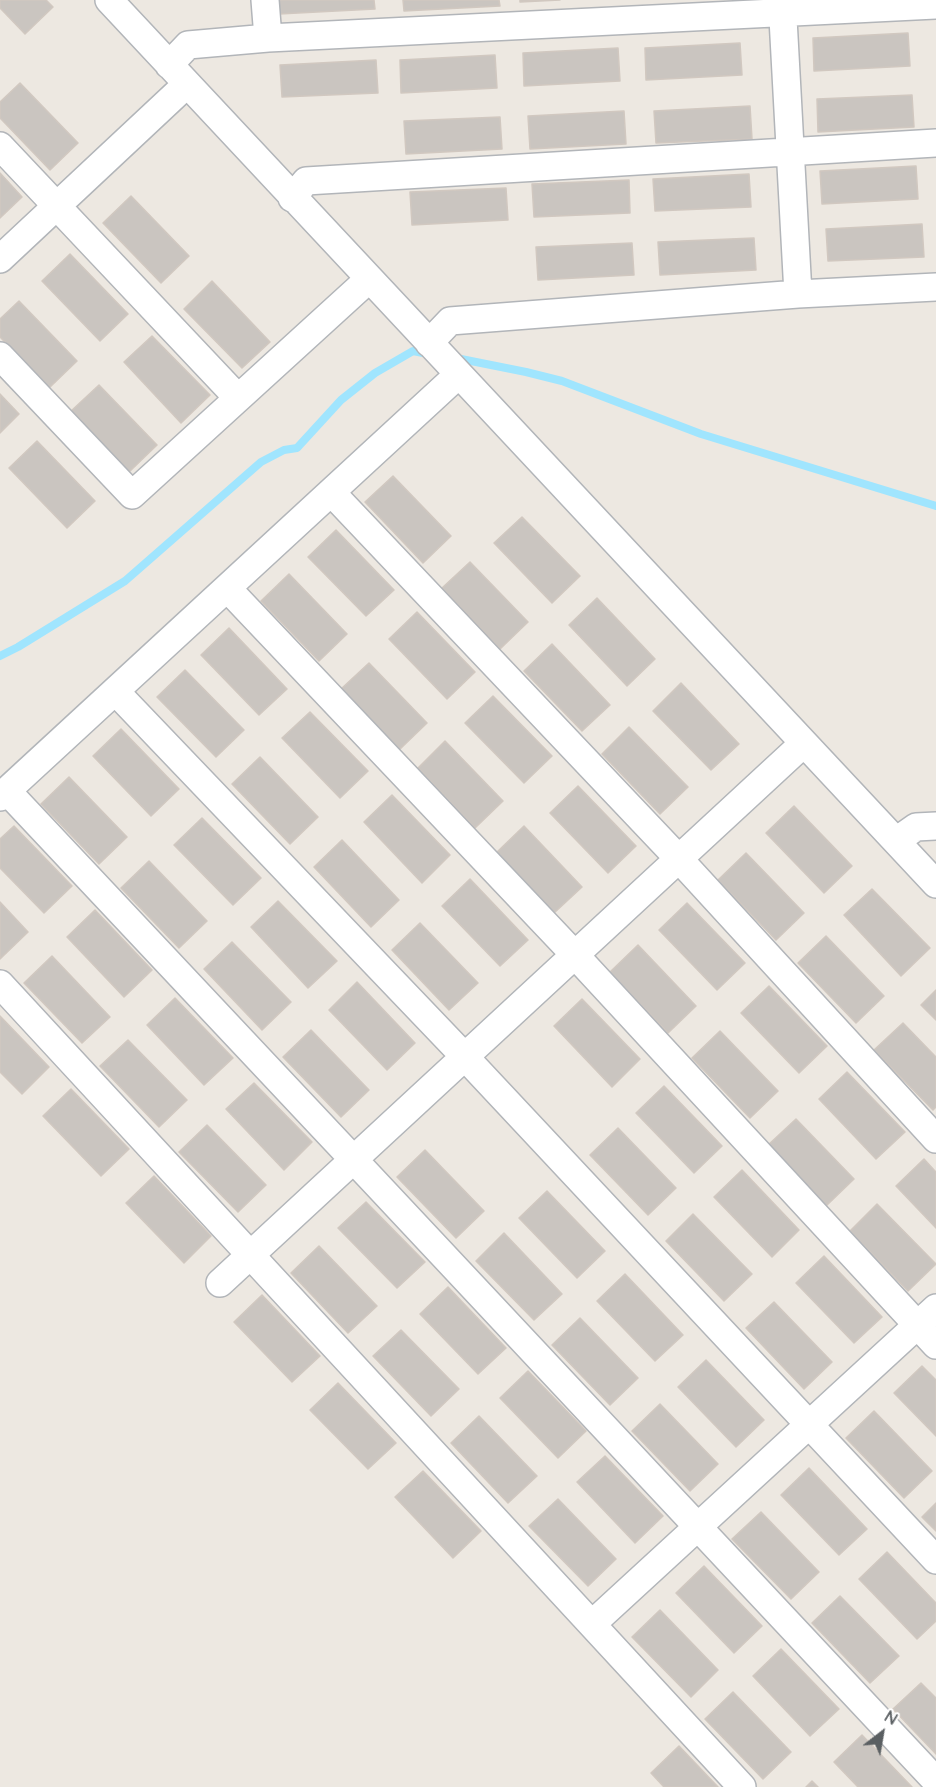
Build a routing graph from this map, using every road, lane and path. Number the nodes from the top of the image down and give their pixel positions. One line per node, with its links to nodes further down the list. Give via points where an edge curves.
1 (109, 0): 6 (street)
2 (266, 0): 5 (street)
3 (936, 5): 4 (street)
4 (783, 7): 5 (street); 10 (street)
5 (268, 38): 6 (street, via 188,45)
6 (169, 64): 7 (street)
7 (187, 84): 11 (street); 12 (street)
8 (936, 143): 10 (street)
9 (0, 146): 12 (street)
10 (790, 151): 11 (street, via 306,181); 16 (street)
11 (292, 198): 14 (street)
12 (56, 207): 13 (street); 20 (street)
13 (0, 260)
14 (369, 279): 17 (street); 20 (street)
15 (936, 287): 16 (street)
16 (798, 294): 17 (street, via 450,321)
17 (429, 343): 19 (street)
18 (0, 356): 20 (street, via 132,495)
19 (458, 375): 21 (street); 24 (street)
20 (238, 398)
21 (331, 492): 22 (street); 28 (street)
22 (227, 588): 23 (street); 30 (street)
23 (115, 691): 25 (street); 32 (street)
24 (804, 743): 27 (street); 28 (street)
25 (3, 794): 34 (street)
26 (936, 826): 27 (street, via 916,827)
27 (896, 841): 29 (street)
28 (679, 860): 30 (street); 33 (street)
29 (936, 884)
30 (575, 955): 32 (street); 37 (street)
31 (0, 984): 35 (street)
32 (465, 1057): 34 (street); 39 (street)
33 (936, 1138)
34 (355, 1159): 35 (street); 40 (street)
35 (251, 1255): 36 (street); 42 (street)
36 (220, 1283)
37 (927, 1316): 38 (street); 39 (street)
38 (936, 1345)
39 (810, 1424): 40 (street); 41 (street)
40 (697, 1527): 42 (street); 43 (street)
41 (936, 1560)
42 (592, 1624): 44 (street)
43 (936, 1780)
44 (742, 1787)

